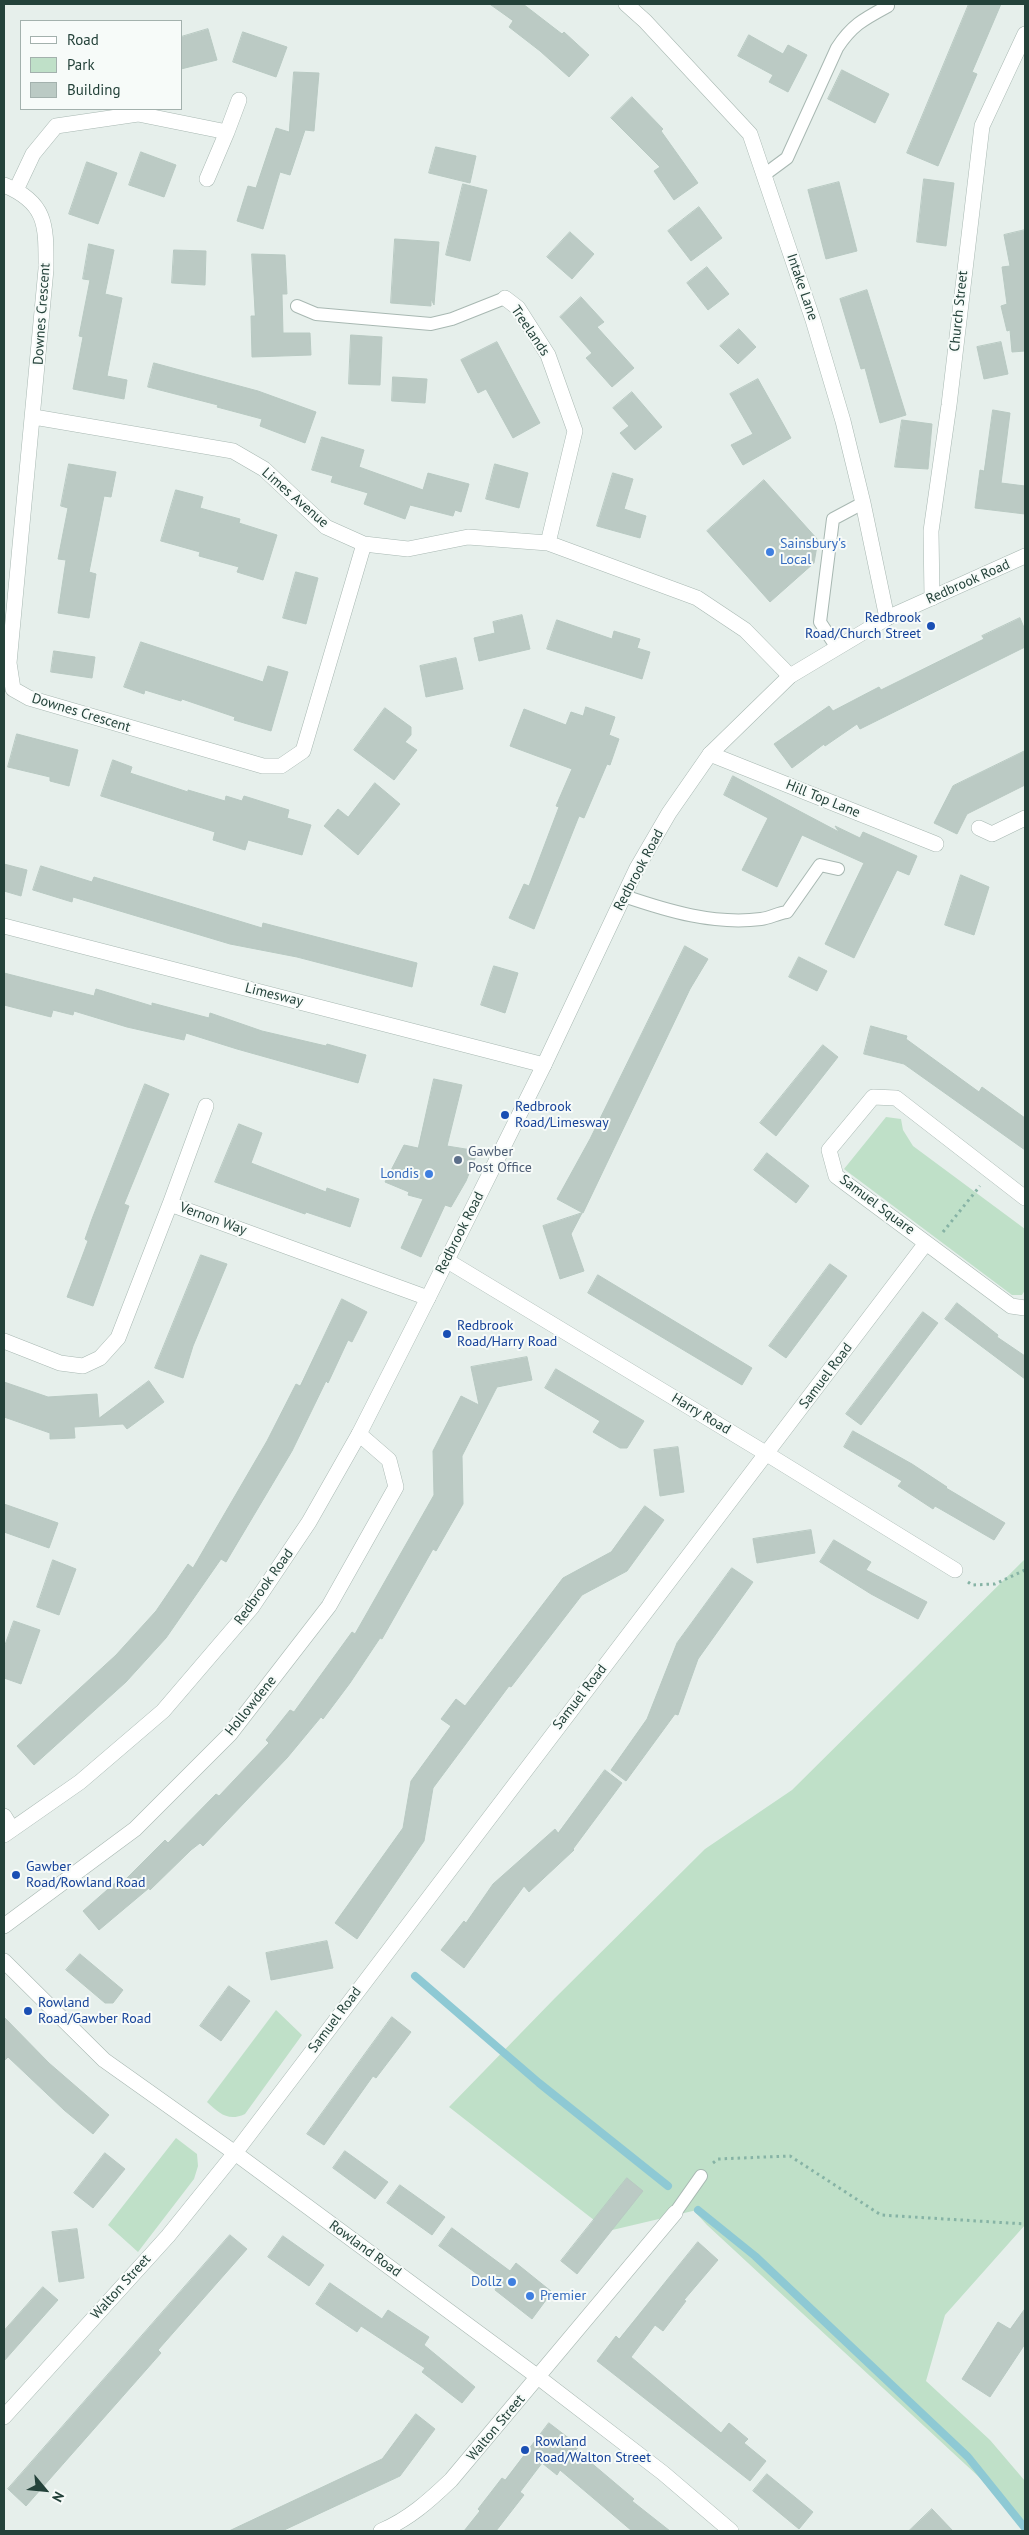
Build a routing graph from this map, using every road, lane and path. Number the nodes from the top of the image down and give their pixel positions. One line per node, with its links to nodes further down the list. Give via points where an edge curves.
1 (626, 4): 7 (street, Intake Lane, via 750,134)
2 (888, 6): 7 (lane, via 859,22 847,33 837,48 787,158)
3 (1025, 34): 4 (street, Church Street)
4 (1021, 52): 17 (street, Church Street, via 982,126 931,531)
5 (239, 100): 6 (street)
6 (226, 132): 8 (street); 9 (street, via 138,114 56,126)
7 (764, 175): 13 (street, Intake Lane, via 813,320)
8 (208, 179)
9 (10, 188): 12 (street, Downes Crescent, via 35,204 46,232)
10 (506, 298): 11 (lane, Treelands, via 430,324 316,314); 14 (street, Treelands, via 518,308 548,355 574,431)
11 (297, 306)
12 (34, 417): 15 (street, Limes Avenue, via 234,451 264,469 326,527); 15 (street, Downes Crescent, via 9,663 13,690 29,698 263,766 281,766 302,751)
13 (863, 503): 18 (street, Intake Lane); 19 (lane, via 833,519 820,622)
14 (548, 543): 15 (street, Limes Avenue, via 468,537 408,549); 20 (street, Limes Avenue, via 696,598 745,630)
15 (364, 544)
16 (1025, 556): 17 (street, Redbrook Road)
17 (932, 598): 18 (street, Redbrook Road)
18 (887, 618): 19 (street, Redbrook Road)
19 (837, 648): 20 (street, Redbrook Road)
20 (790, 676): 21 (street, Redbrook Road)
21 (710, 754): 24 (street, Hill Top Lane); 26 (street, Redbrook Road, via 669,813)
22 (1025, 818): 23 (street, via 992,834)
23 (979, 828)
24 (936, 844)
25 (838, 868): 26 (lane, via 820,866 787,912 774,913 763,919 704,918 668,911)
26 (624, 896): 28 (street, Redbrook Road)
27 (4, 926): 28 (street, Limesway)
28 (544, 1065): 34 (street, Redbrook Road)
29 (206, 1106): 32 (street)
30 (991, 1172): 31 (street, Samuel Square); 33 (path); 33 (street, Samuel Square, via 896,1098 872,1097 829,1150 836,1176)
31 (1025, 1198)
32 (170, 1204): 35 (street, Vernon Way); 37 (street, Vernon Way, via 118,1338 100,1358 83,1366 60,1363)
33 (929, 1245): 36 (street, Samuel Square, via 1011,1306); 39 (street, Samuel Road)
34 (446, 1260): 35 (street, Redbrook Road); 39 (street, Harry Road)
35 (428, 1298): 38 (street, Redbrook Road)
36 (1025, 1308)
37 (4, 1341)
38 (358, 1434): 43 (street, Redbrook Road, via 309,1522 252,1606 163,1711 80,1782); 44 (street, Hollowdene, via 389,1460 396,1487 329,1606 230,1734 135,1830)
39 (767, 1454): 40 (street, Harry Road); 46 (street, Samuel Road)
40 (954, 1570): 41 (path, via 972,1585 995,1584)
41 (1025, 1570)
42 (4, 1816): 43 (street)
43 (8, 1832)
44 (4, 1926)
45 (4, 1961): 46 (street, Rowland Road, via 104,2060)
46 (235, 2153): 50 (street, Rowland Road); 51 (street, Walton Street, via 168,2236)
47 (701, 2176): 48 (lane); 49 (path, via 718,2159 790,2156 881,2215)
48 (675, 2213): 50 (street, Walton Street)
49 (1025, 2224)
50 (538, 2377): 52 (street, Walton Street, via 451,2480 399,2524); 53 (street, Rowland Road, via 663,2473)
51 (4, 2417)
52 (381, 2531)
53 (731, 2531)

